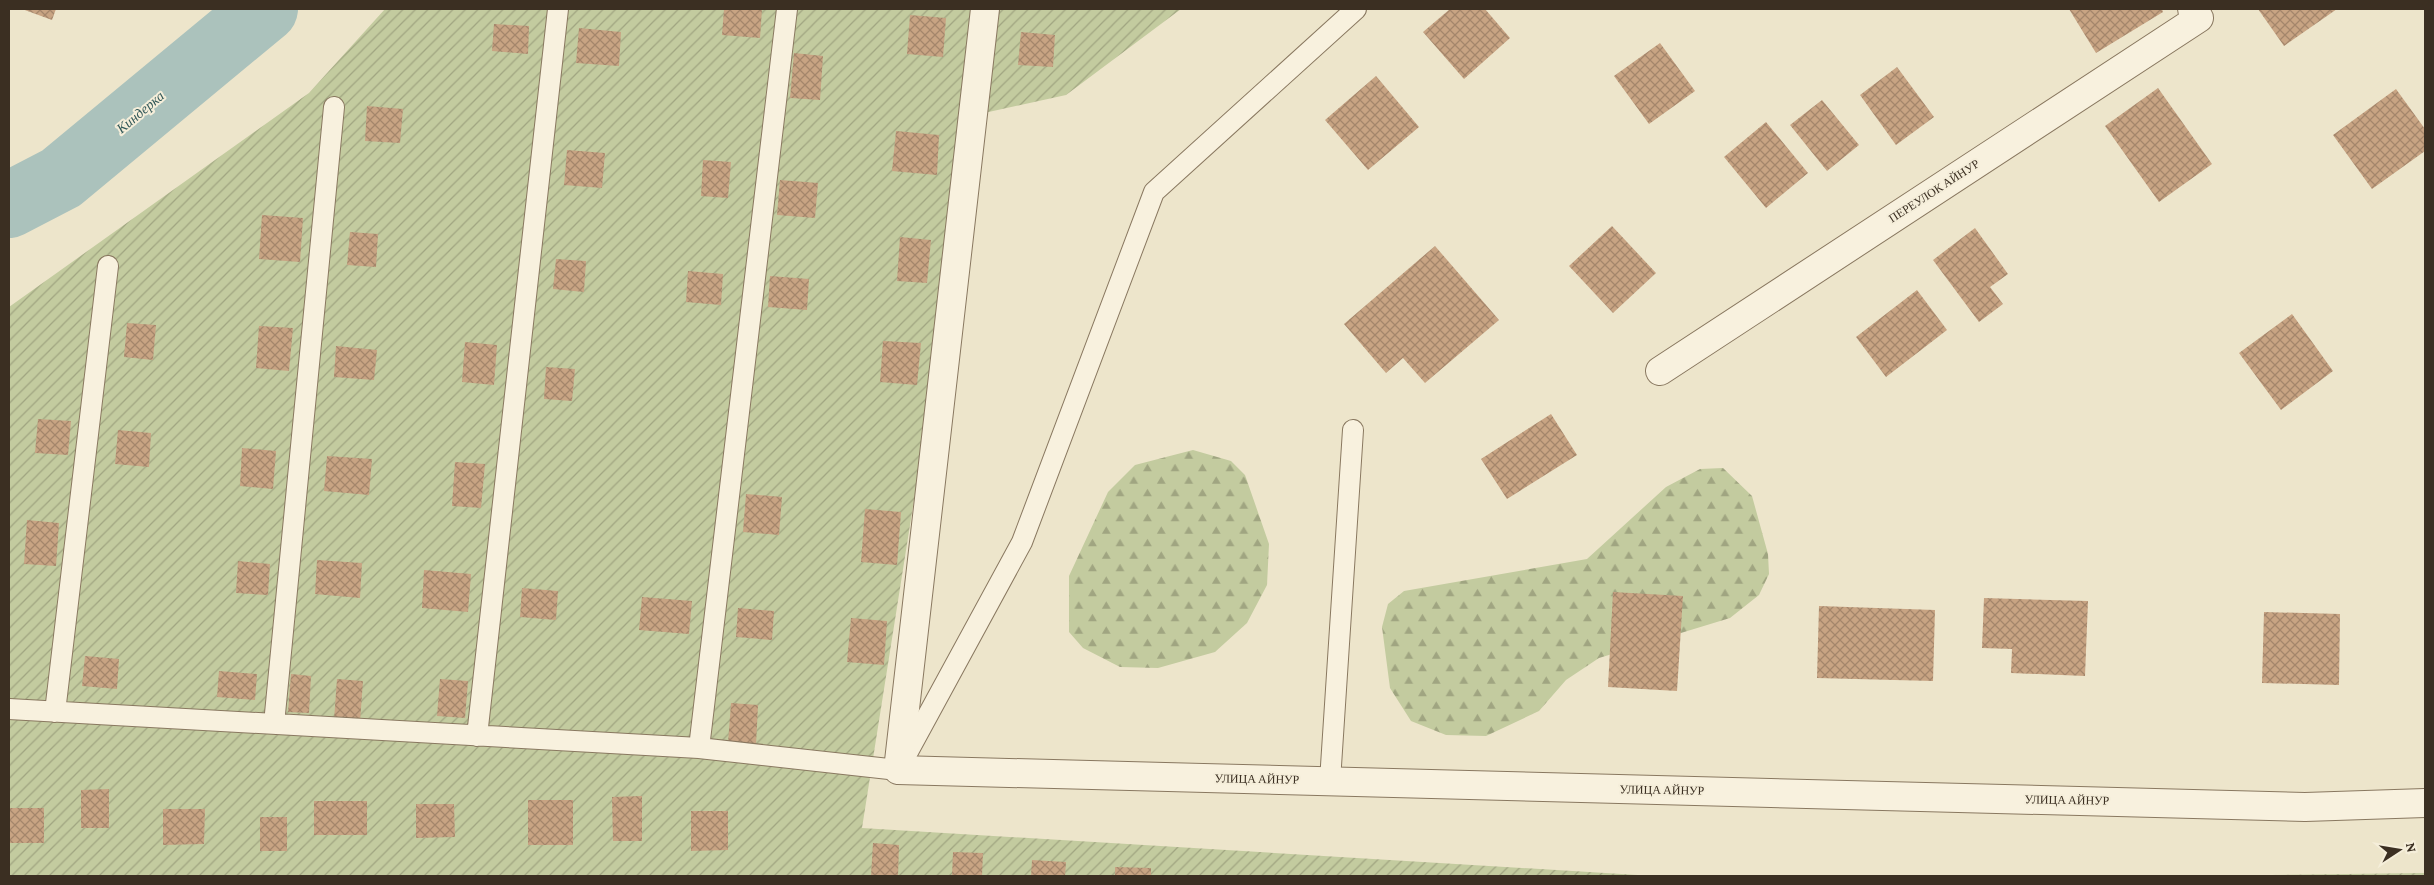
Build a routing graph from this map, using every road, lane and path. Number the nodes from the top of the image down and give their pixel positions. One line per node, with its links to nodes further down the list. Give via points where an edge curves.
1 (558, 9): 13 (lane)
2 (787, 9): 14 (lane)
3 (985, 9): 15 (street)
4 (1356, 9): 15 (lane, via 1154,192 1022,542)
5 (2192, 9): 8 (street, ПЕРЕУЛОК АЙНУР, via 2199,18)
6 (334, 107): 12 (lane)
7 (108, 266): 11 (lane)
8 (1660, 371)
9 (1352, 430): 16 (lane)
10 (9, 709): 11 (lane)
11 (55, 712): 12 (lane)
12 (274, 724): 13 (lane)
13 (477, 736): 14 (lane)
14 (699, 748): 15 (lane)
15 (898, 770): 16 (street, УЛИЦА АЙНУР)
16 (1330, 781): 17 (street, УЛИЦА АЙНУР, via 2305,806)
17 (2425, 803)

